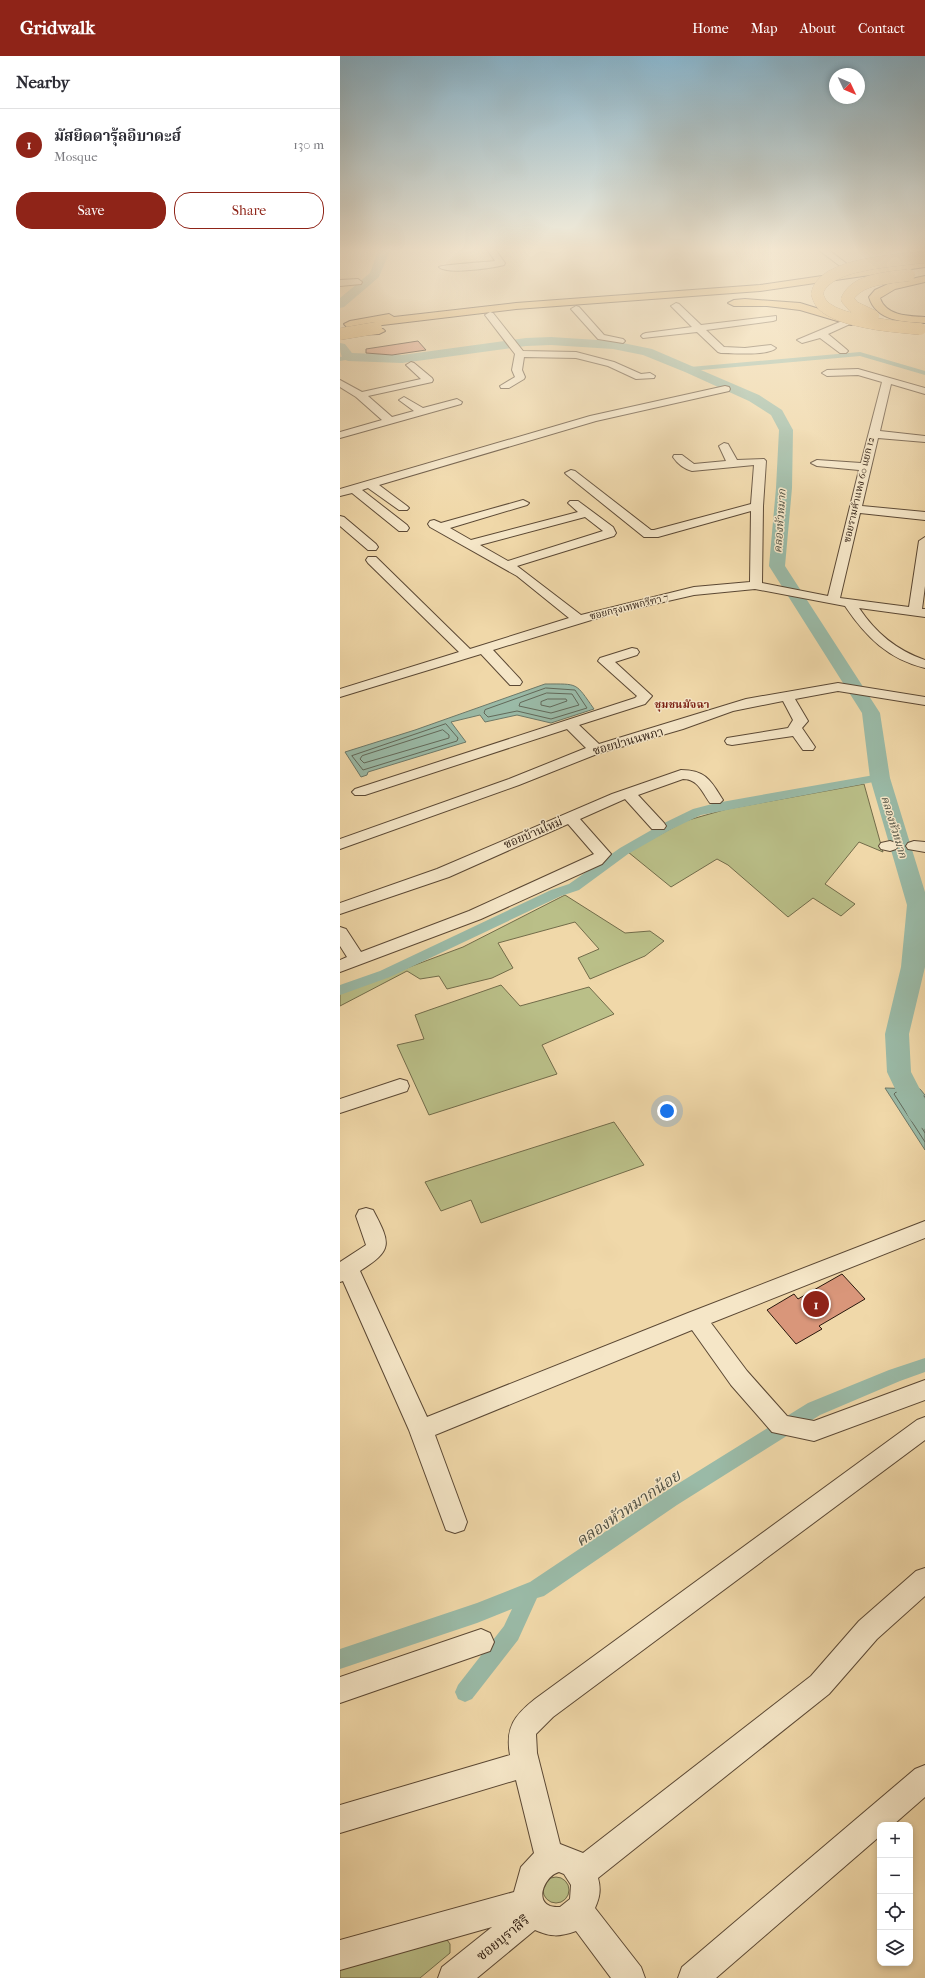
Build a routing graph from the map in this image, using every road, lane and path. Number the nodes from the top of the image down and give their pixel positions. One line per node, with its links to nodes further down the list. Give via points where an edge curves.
1 (506, 338): 10 (street)
2 (604, 338): 7 (street)
3 (709, 338): 8 (street, via 723,351)
4 (809, 338): 6 (street)
5 (826, 338): 9 (street)
6 (802, 340)
7 (620, 341)
8 (771, 348)
9 (843, 351)
10 (519, 353): 13 (street, via 576,355 612,364 640,377); 16 (street, via 517,370 520,377)
11 (411, 365): 19 (street, via 428,380)
12 (827, 373): 14 (street, via 852,371)
13 (650, 376)
14 (887, 380): 18 (street); 23 (street, ซอยรามคำแหง 60 แยก 12)
15 (340, 383): 19 (street)
16 (505, 386)
17 (725, 389): 32 (street, via 594,418)
18 (925, 390)
19 (360, 395): 21 (street)
20 (422, 412): 20 (street, via 408,402 439,396 454,403); 21 (street)
21 (390, 421): 22 (street)
22 (340, 434)
23 (873, 434): 24 (street); 28 (street, ซอยรามคำแหง 60 แยก 12)
24 (925, 439)
25 (724, 446): 30 (street)
26 (830, 454): 28 (street)
27 (678, 457): 30 (street, via 692,468)
28 (866, 462): 29 (street); 39 (street, ซอยรามคำแหง 60 แยก 12)
29 (817, 463)
30 (733, 464): 37 (street, via 760,461)
31 (571, 472): 37 (street, via 648,534)
32 (370, 484): 33 (street); 38 (street)
33 (354, 489): 34 (street); 43 (street)
34 (340, 493)
35 (574, 502): 40 (street)
36 (523, 503): 45 (street, via 437,526)
37 (757, 506): 49 (street)
38 (403, 508)
39 (856, 509): 41 (street); 50 (street, ซอยรามคำแหง 60 แยก 12)
40 (587, 513): 45 (street); 48 (street, via 610,533)
41 (925, 516)
42 (342, 523): 46 (street)
43 (403, 528)
44 (925, 541): 52 (street)
45 (469, 544): 48 (street)
46 (372, 547)
47 (372, 560): 56 (street)
48 (507, 565): 53 (street, via 522,573)
49 (755, 585): 50 (street, ซอยกรุงเทพกรีฑา 7); 53 (street, ซอยกรุงเทพกรีฑา 7, via 694,591)
50 (827, 600): 51 (street, ซอยกรุงเทพกรีฑา 7)
51 (850, 604): 52 (street, ซอยกรุงเทพกรีฑา 7); 57 (street, via 866,629 887,647)
52 (920, 613)
53 (579, 620): 54 (street, ซอยกรุงเทพกรีฑา 7)
54 (484, 649): 56 (street, ซอยกรุงเทพกรีฑา 7); 58 (street)
55 (632, 652): 62 (street, via 605,661 645,696 644,699)
56 (468, 654): 59 (street, ซอยกรุงเทพกรีฑา 7)
57 (925, 664)
58 (514, 682)
59 (340, 693)
60 (788, 696): 61 (street, ซอยปานนพภา, via 838,687); 63 (street, via 801,721 794,727); 66 (street, ซอยปานนพภา, via 728,708)
61 (925, 701)
62 (570, 724): 66 (street); 67 (street)
63 (797, 731): 64 (street); 65 (street)
64 (732, 741)
65 (808, 747)
66 (596, 750): 73 (street, ซอยปานนพภา)
67 (360, 792)
68 (628, 792): 69 (street, ซอยบ้านใหม่, via 669,777 691,773 701,778); 70 (street, ซอยบ้านใหม่); 71 (street)
69 (715, 800)
70 (570, 817): 75 (street, ซอยบ้านใหม่, via 443,873); 77 (street, via 603,854 596,860 475,915)
71 (658, 826)
72 (395, 836): 74 (street)
73 (340, 844)
74 (340, 855)
75 (340, 909)
76 (340, 932): 77 (street)
77 (358, 960): 78 (street)
78 (340, 966)
79 (400, 1086): 80 (street)
80 (340, 1106)
81 (366, 1216): 83 (street, via 376,1241 376,1248)
82 (925, 1229): 84 (street)
83 (344, 1270): 87 (street)
84 (696, 1319): 85 (street, via 739,1378 780,1425 814,1431); 87 (street)
85 (925, 1390)
86 (925, 1427): 92 (street, via 544,1708 523,1727 521,1737)
87 (421, 1430): 88 (street)
88 (455, 1522)
89 (925, 1580): 96 (street, via 868,1630 820,1685)
90 (481, 1642): 91 (street)
91 (340, 1690)
92 (526, 1764): 94 (street, via 450,1784); 95 (street)
93 (925, 1779): 102 (street)
94 (340, 1819)
95 (550, 1860): 96 (street, via 568,1860); 97 (street, ซอยบุราสิริ, via 535,1871 530,1880 528,1891)
96 (582, 1872): 98 (street, via 586,1891 585,1901)
97 (532, 1907): 98 (street, ซอยบุราสิริ, via 542,1919 552,1923 572,1918); 99 (street); 100 (street, ซอยบุราสิริ)
98 (579, 1911): 101 (street)
99 (340, 1955)
100 (453, 1978)
101 (630, 1978)
102 (693, 1978)

